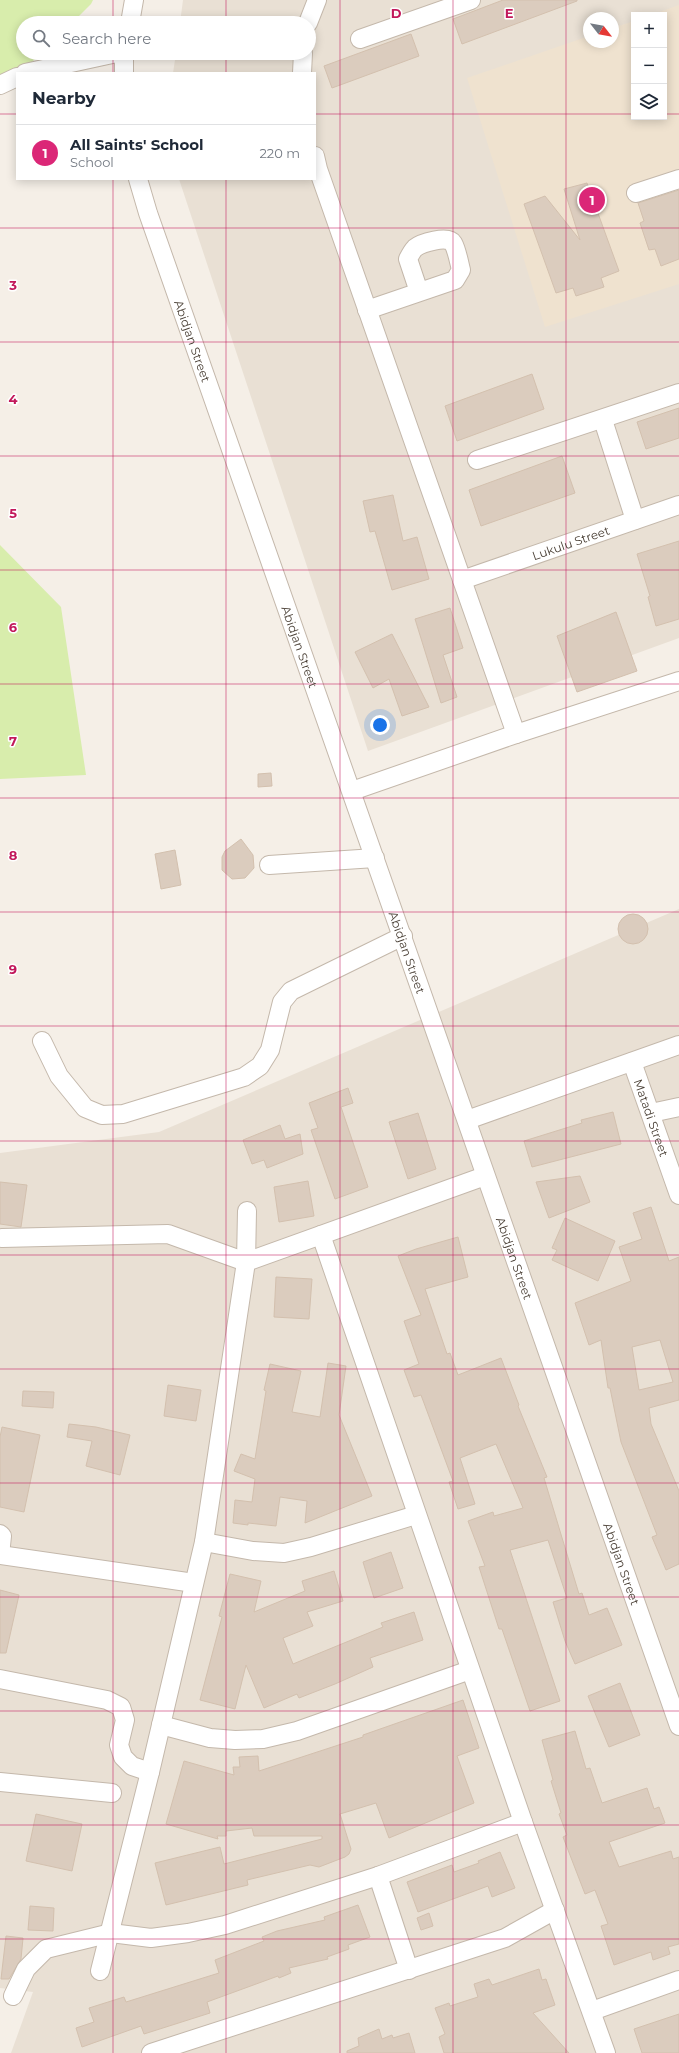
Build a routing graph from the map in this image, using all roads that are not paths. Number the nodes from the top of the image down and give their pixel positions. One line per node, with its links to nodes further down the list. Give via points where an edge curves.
1 (134, 0): 4 (street)
2 (317, 0): 5 (street)
3 (471, 0): 6 (street)
4 (131, 16)
5 (311, 16)
6 (360, 39)
7 (85, 60): 10 (street)
8 (124, 60): 11 (street)
9 (303, 60): 12 (street)
10 (30, 72)
11 (124, 72)
12 (302, 72)
13 (16, 77): 14 (street)
14 (0, 85)
15 (316, 160): 20 (street)
16 (679, 179): 18 (street)
17 (138, 180): 29 (street, Abidjan Street)
18 (636, 192)
19 (419, 292): 20 (street)
20 (367, 310): 26 (street)
21 (679, 393): 22 (street)
22 (603, 420): 23 (street); 25 (street)
23 (477, 460)
24 (679, 505): 25 (street, Lukulu Street)
25 (635, 520): 26 (street, Lukulu Street)
26 (462, 580): 28 (street)
27 (679, 681): 28 (street)
28 (516, 734): 29 (street)
29 (352, 791): 30 (street, Abidjan Street)
30 (375, 858): 31 (street); 32 (street, Abidjan Street)
31 (269, 865)
32 (403, 936): 33 (street, via 291,991 282,1002 270,1050 260,1066 244,1077 124,1114 102,1115 85,1108 59,1076); 38 (street, Abidjan Street)
33 (42, 1041)
34 (679, 1045): 35 (street)
35 (632, 1062): 37 (street, Matadi Street); 38 (street)
36 (679, 1107): 37 (street)
37 (651, 1114): 40 (street, Matadi Street)
38 (467, 1120): 39 (street, Abidjan Street)
39 (485, 1176): 42 (street); 53 (street, Abidjan Street)
40 (679, 1195)
41 (247, 1211): 44 (street)
42 (321, 1235): 44 (street); 45 (street)
43 (2, 1238): 44 (street, via 168,1234)
44 (246, 1262): 47 (street)
45 (416, 1515): 47 (street, via 284,1553 253,1551); 50 (street)
46 (0, 1534): 48 (street)
47 (204, 1542): 49 (street)
48 (0, 1555): 49 (street)
49 (194, 1583): 52 (street)
50 (470, 1670): 52 (street, via 297,1731 263,1738 210,1738); 57 (street)
51 (0, 1679): 54 (street, via 107,1700 121,1707 125,1720 119,1745 123,1757 132,1766)
52 (161, 1725): 54 (street)
53 (679, 1726)
54 (150, 1772): 60 (street)
55 (0, 1782): 56 (street)
56 (112, 1793)
57 (523, 1822): 58 (street); 59 (street)
58 (378, 1876): 60 (street, via 225,1925 188,1934 151,1938); 61 (street)
59 (555, 1910): 61 (street, via 505,1938); 65 (street)
60 (111, 1933): 62 (street); 64 (street, via 46,1949 26,1969)
61 (409, 1970): 66 (street)
62 (100, 1972)
63 (679, 1980): 65 (street)
64 (13, 1996)
65 (592, 2011): 67 (street)
66 (151, 2053)
67 (606, 2053)

